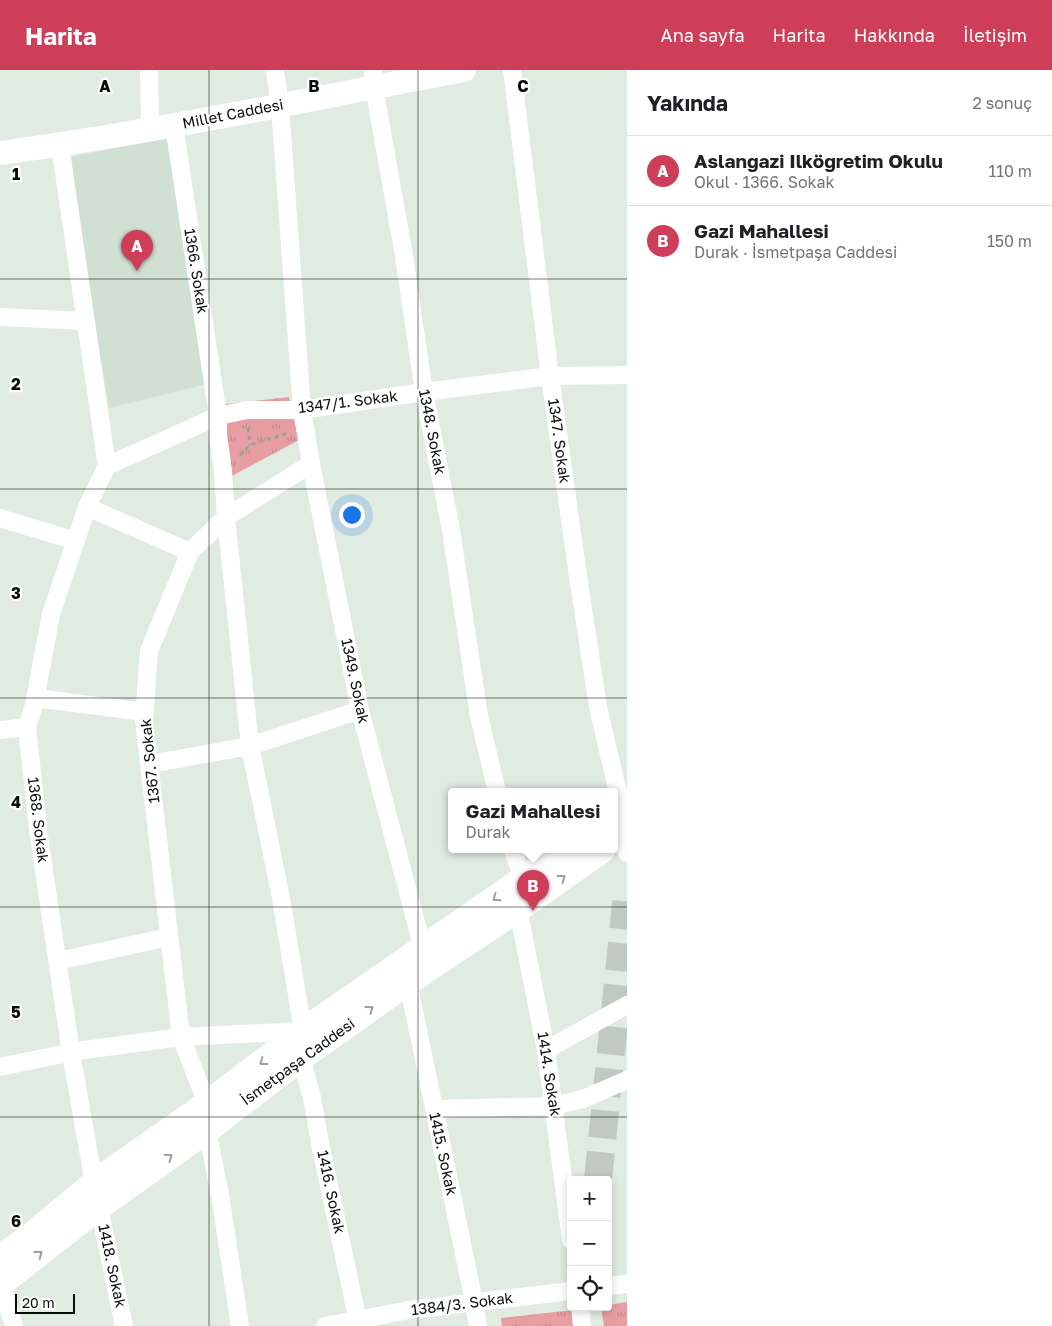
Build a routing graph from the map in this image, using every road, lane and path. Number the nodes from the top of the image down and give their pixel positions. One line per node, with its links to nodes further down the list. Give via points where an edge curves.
1 (149, 70): 8 (street)
2 (275, 70): 6 (street, 1349. Sokak)
3 (464, 70): 5 (main road, Millet Caddesi)
4 (512, 70): 14 (street, 1347. Sokak)
5 (374, 78): 6 (main road, Millet Caddesi); 15 (street, 1348. Sokak)
6 (280, 106): 7 (main road, Millet Caddesi); 16 (street, 1349. Sokak)
7 (174, 125): 8 (main road, Millet Caddesi); 17 (street, 1366. Sokak)
8 (150, 130): 9 (main road, Millet Caddesi)
9 (60, 145): 10 (main road, Millet Caddesi); 12 (street)
10 (0, 153)
11 (0, 317): 12 (street)
12 (86, 321): 20 (street)
13 (627, 375): 14 (street, 1347/1. Sokak)
14 (550, 376): 15 (street, 1347/1. Sokak); 35 (street, 1347. Sokak, via 598,708)
15 (424, 392): 16 (street, 1347/1. Sokak); 34 (street, 1348. Sokak, via 450,530 479,716)
16 (302, 410): 17 (street, 1347/1. Sokak, via 247,410); 18 (street, 1349. Sokak)
17 (218, 416): 20 (street, 1347/1. Sokak); 21 (street, 1366. Sokak)
18 (305, 427): 19 (street, 1349. Sokak); 21 (path, via 250,445)
19 (311, 464): 23 (street, 1367. Sokak); 28 (street, 1349. Sokak)
20 (107, 466): 22 (street, 1368. Sokak)
21 (223, 471): 23 (street, 1366. Sokak)
22 (87, 508): 25 (street, 1368. Sokak); 26 (street)
23 (226, 517): 26 (street, 1367. Sokak); 32 (street, 1366. Sokak)
24 (0, 518): 25 (street)
25 (76, 541): 27 (street, 1368. Sokak, via 51,614)
26 (190, 552): 29 (street, 1367. Sokak, via 149,651)
27 (35, 698): 29 (street); 30 (street, 1368. Sokak)
28 (360, 710): 32 (street); 44 (street, 1349. Sokak)
29 (145, 712): 33 (street, 1367. Sokak)
30 (27, 726): 31 (street); 45 (street, 1368. Sokak, via 39,837)
31 (0, 730)
32 (250, 746): 33 (street); 48 (street, 1366. Sokak)
33 (150, 764): 43 (street, 1367. Sokak)
34 (496, 788)
35 (614, 788)
36 (618, 807): 37 (street, 1347. Sokak)
37 (622, 827)
38 (514, 853): 41 (street)
39 (561, 853): 41 (main road, İsmetpaşa Caddesi)
40 (598, 853): 42 (main road, İsmetpaşa Caddesi, one-way to 40)
41 (523, 879): 44 (main road, İsmetpaşa Caddesi, one-way to 44)
42 (518, 909): 46 (main road, İsmetpaşa Caddesi); 50 (street, 1414. Sokak)
43 (169, 937): 45 (street); 49 (street, 1367. Sokak)
44 (423, 949): 48 (main road, İsmetpaşa Caddesi)
45 (58, 961): 51 (street, 1368. Sokak)
46 (408, 982): 52 (main road, İsmetpaşa Caddesi, one-way to 46); 57 (street, 1415. Sokak)
47 (627, 1005): 50 (street)
48 (304, 1031): 49 (street); 55 (main road, İsmetpaşa Caddesi, one-way to 55)
49 (181, 1037): 51 (street); 55 (street, 1367. Sokak)
50 (546, 1050): 56 (street, 1414. Sokak)
51 (71, 1052): 53 (street); 59 (street, 1368. Sokak)
52 (301, 1058): 58 (main road, İsmetpaşa Caddesi); 67 (street, 1416. Sokak)
53 (0, 1067)
54 (627, 1080): 56 (street, via 583,1099)
55 (207, 1104): 59 (main road, İsmetpaşa Caddesi)
56 (554, 1106): 57 (street); 60 (street, 1414. Sokak)
57 (434, 1109): 65 (street, 1415. Sokak)
58 (207, 1130): 59 (main road, İsmetpaşa Caddesi, one-way to 58); 70 (street)
59 (97, 1195): 61 (main road, İsmetpaşa Caddesi); 69 (street, 1418. Sokak)
60 (569, 1221)
61 (0, 1275): 68 (street)
62 (627, 1284): 63 (street)
63 (612, 1286)
64 (567, 1291): 65 (street, 1384/3. Sokak)
65 (474, 1302): 67 (street, 1384/3. Sokak, via 409,1310); 72 (street, 1415. Sokak)
66 (580, 1311): 73 (street)
67 (359, 1323): 71 (street, 1384/3. Sokak)
68 (14, 1326)
69 (124, 1326)
70 (240, 1326)
71 (325, 1326)
72 (478, 1326)
73 (582, 1326)

